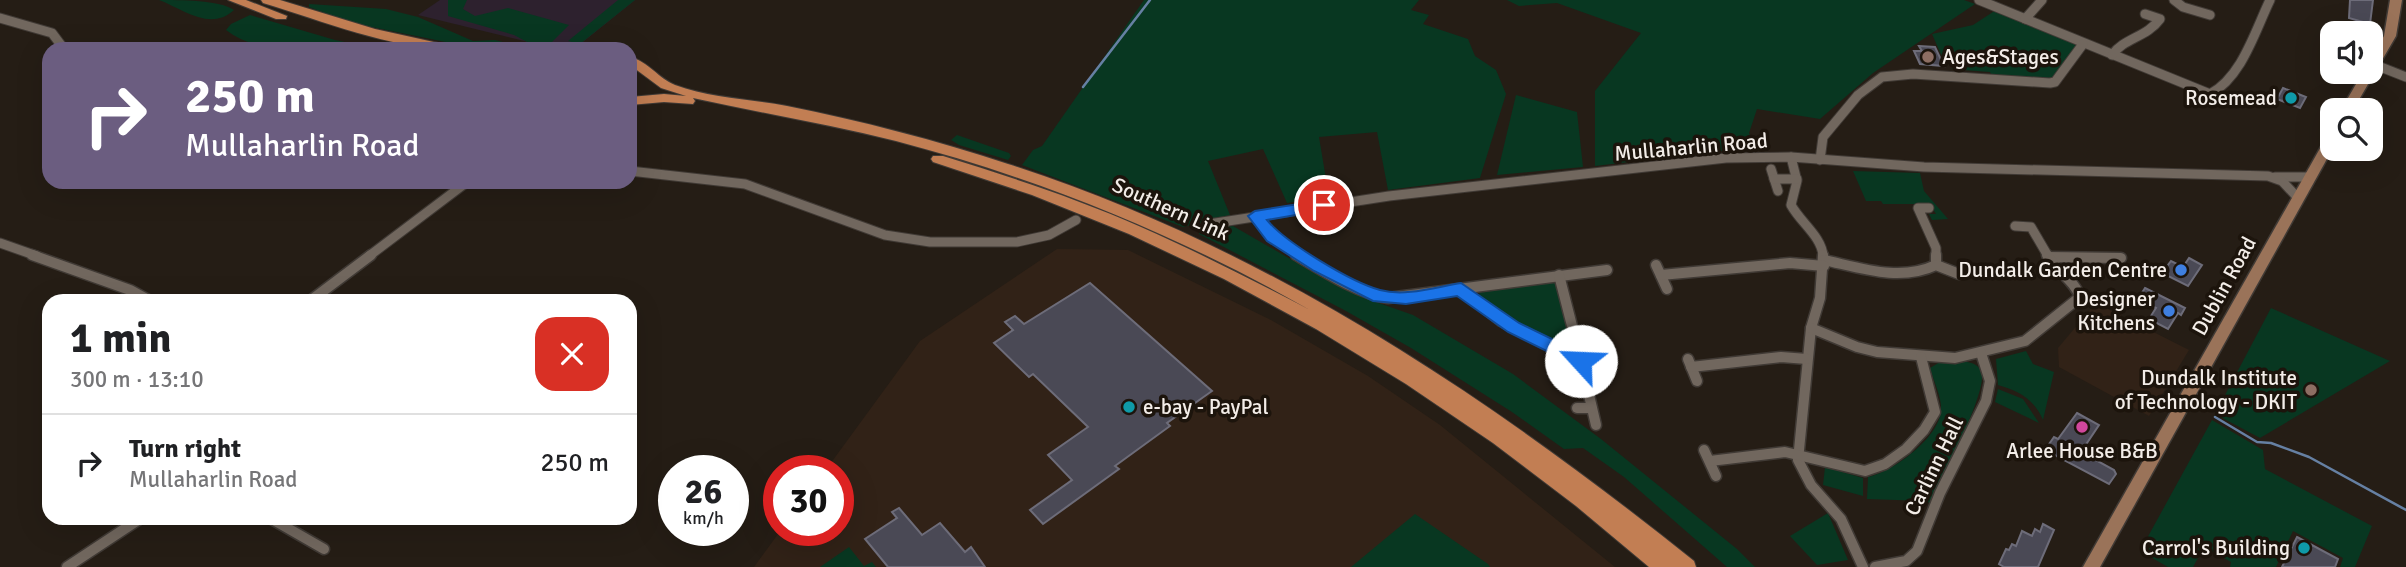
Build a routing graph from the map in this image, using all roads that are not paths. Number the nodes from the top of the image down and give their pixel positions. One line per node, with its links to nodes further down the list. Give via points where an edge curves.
1 (234, 0): 13 (main road)
2 (267, 0): 14 (main road)
3 (1979, 0): 11 (street)
4 (2046, 0): 11 (street)
5 (2174, 0): 9 (street, via 2183,8)
6 (2270, 0): 17 (street, via 2222,88 2210,94)
7 (2394, 1): 16 (main road, via 2390,36)
8 (2146, 14): 17 (street, via 2160,19 2148,34 2120,44)
9 (2210, 15)
10 (0, 18): 12 (street, via 52,33)
11 (2025, 19): 15 (street)
12 (59, 42)
13 (378, 42)
14 (416, 42)
15 (2083, 44): 17 (street); 26 (street, via 2050,83 1913,74 1882,77 1858,95 1823,136)
16 (2383, 48)
17 (2112, 55)
18 (637, 63): 19 (main road, Southern Link)
19 (648, 71): 22 (main road, via 648,83); 71 (main road, Southern Link, via 671,88 898,136 1007,168 1141,218 1250,271 1394,351 1520,435)
20 (2383, 71): 21 (street)
21 (2406, 77)
22 (637, 93)
23 (637, 100): 70 (main road, Southern Link, via 674,99 854,135 1004,180 1158,241 1294,310 1417,384 1523,457)
24 (1791, 157): 26 (street, Mullaharlin Road); 30 (street); 35 (street, Mullaharlin Road, via 1676,163)
25 (2320, 158): 29 (main road, Dublin Road)
26 (1820, 160): 28 (street, Mullaharlin Road)
27 (637, 172): 36 (street, via 745,184 908,240 1034,240)
28 (2268, 176): 29 (street, Mullaharlin Road); 33 (street, via 2282,181)
29 (2309, 177): 33 (main road, Dublin Road)
30 (1797, 179): 32 (street, via 1772,174); 42 (street, via 1791,205 1818,239)
31 (458, 189): 52 (street)
32 (1779, 191)
33 (2298, 198): 74 (main road, Dublin Road)
34 (1929, 208): 44 (street, via 1918,208 1936,248)
35 (1255, 216): 37 (street, Mullaharlin Road); 49 (street, via 1272,237 1379,297 1406,298)
36 (1076, 220)
37 (1209, 224)
38 (2015, 226): 40 (street, via 2031,227)
39 (0, 243): 51 (street)
40 (2048, 257): 41 (street); 54 (street, via 2078,291 2077,302 2025,341)
41 (2121, 258)
42 (1824, 263): 44 (street, via 1891,272 1919,272); 48 (street); 53 (street, via 1822,291)
43 (1656, 264): 48 (street)
44 (1936, 265): 46 (street)
45 (1607, 270): 47 (street)
46 (1959, 274)
47 (1559, 275): 49 (street); 57 (street)
48 (1661, 275): 50 (street)
49 (1461, 289): 57 (street, via 1514,327)
50 (1667, 289)
51 (137, 294)
52 (319, 294)
53 (1811, 328): 55 (street, via 1857,347); 56 (street)
54 (1981, 353): 55 (street); 73 (street, Carlinn Hall, via 1990,381 1986,401 1917,551 1906,561)
55 (1921, 358): 63 (street, Carlinn Hall, via 1935,412 1920,435 1896,455 1865,471)
56 (1807, 359): 58 (street, via 1781,356 1689,363); 63 (street)
57 (1581, 361): 60 (street)
58 (1697, 381)
59 (1577, 408): 60 (street)
60 (1591, 408): 61 (street)
61 (1596, 425)
62 (1704, 450): 64 (street)
63 (1798, 453): 64 (street, Carlinn Hall, via 1767,452); 72 (street, via 1805,476 1836,512)
64 (1710, 461): 65 (street)
65 (1716, 476)
66 (130, 525): 69 (street)
67 (282, 525): 68 (street)
68 (324, 549)
69 (67, 567)
70 (1663, 567)
71 (1687, 567)
72 (1863, 567)
73 (1875, 567)
74 (2091, 567)

